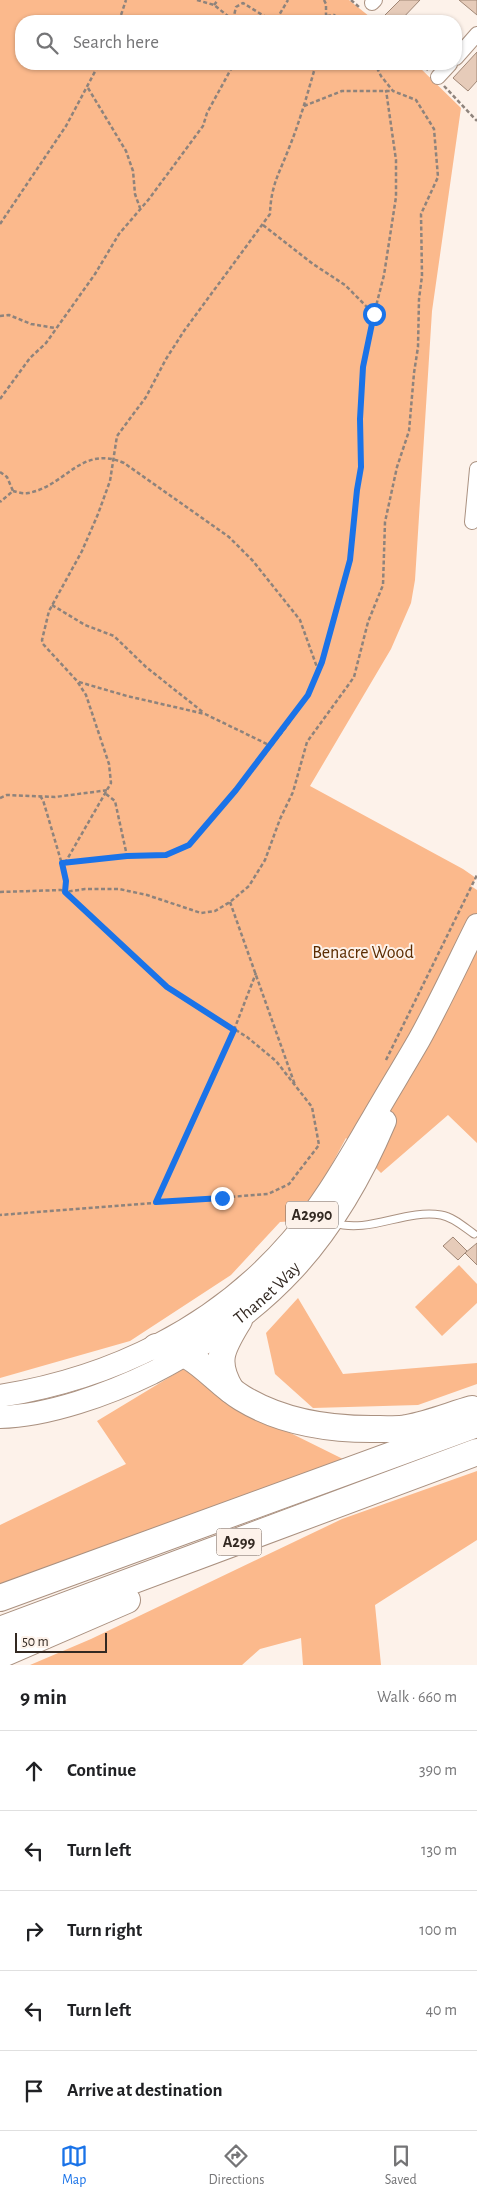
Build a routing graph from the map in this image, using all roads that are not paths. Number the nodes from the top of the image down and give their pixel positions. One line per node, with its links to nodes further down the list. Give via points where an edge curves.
1 (477, 34): 2 (street)
2 (462, 51)
3 (444, 70): 4 (street)
4 (436, 77)
5 (477, 469): 6 (street)
6 (472, 522)
7 (477, 925): 8 (main road, Thanet Way / A2990)
8 (419, 1040): 9 (main road, Thanet Way / A2990, via 373,1150); 12 (main road, Thanet Way / A2990, via 337,1178 292,1241 227,1302)
9 (331, 1222): 10 (lane, via 350,1226 416,1214 442,1215); 11 (main road, Thanet Way / A2990, via 297,1267)
10 (474, 1234)
11 (239, 1320): 13 (main road, Thanet Way / A2990); 14 (highway, via 221,1354 222,1373)
12 (156, 1347): 13 (highway, via 177,1349); 15 (main road, Thanet Way / A2990, via 73,1380)
13 (187, 1355): 14 (highway); 17 (main road, Thanet Way / A2990, via 96,1396 27,1414)
14 (231, 1390): 16 (highway, via 277,1415 315,1426 354,1430 406,1428)
15 (0, 1396)
16 (477, 1408)
17 (0, 1417)
18 (477, 1424): 21 (highway, A299)
19 (477, 1452): 20 (highway, A299)
20 (314, 1514): 22 (highway, A299); 23 (highway)
21 (0, 1598)
22 (0, 1630)
23 (0, 1655)

